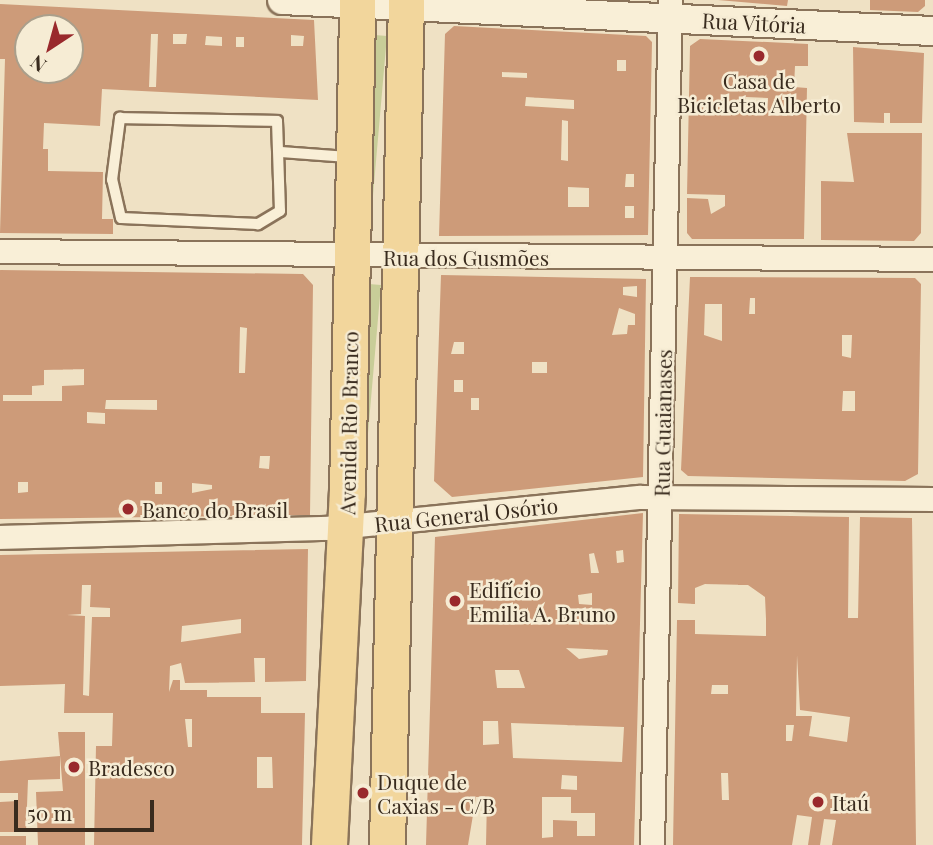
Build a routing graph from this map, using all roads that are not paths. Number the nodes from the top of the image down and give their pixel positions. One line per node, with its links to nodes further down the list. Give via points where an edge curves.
1 (282, 0): 2 (street, Rua Vitória)
2 (357, 2): 3 (street, Rua Vitória); 7 (main road, Avenida Rio Branco)
3 (406, 3): 4 (street, Rua Vitória); 10 (main road)
4 (670, 9): 5 (street, Rua Vitória); 11 (street, Rua Guaianases)
5 (933, 31)
6 (281, 152): 6 (lane, via 280,128 271,119 120,118 113,148 114,210 129,222 273,219 280,211); 7 (lane)
7 (354, 158): 9 (main road, Avenida Rio Branco)
8 (0, 251): 9 (street, Rua dos Gusmões)
9 (352, 256): 10 (street, Rua dos Gusmões); 16 (main road, Avenida Rio Branco)
10 (400, 257): 11 (street, Rua dos Gusmões); 15 (main road)
11 (665, 258): 12 (street, Rua dos Gusmões); 13 (street, Rua Guaianases)
12 (933, 260)
13 (661, 497): 14 (street, Rua General Osório); 15 (street, Rua General Osório); 20 (street, Rua Guaianases)
14 (933, 499)
15 (394, 521): 16 (street, Rua General Osório); 19 (main road)
16 (345, 526): 17 (street, Rua General Osório); 18 (main road, Avenida Rio Branco)
17 (0, 537)
18 (329, 845)
19 (387, 845)
20 (652, 845)

